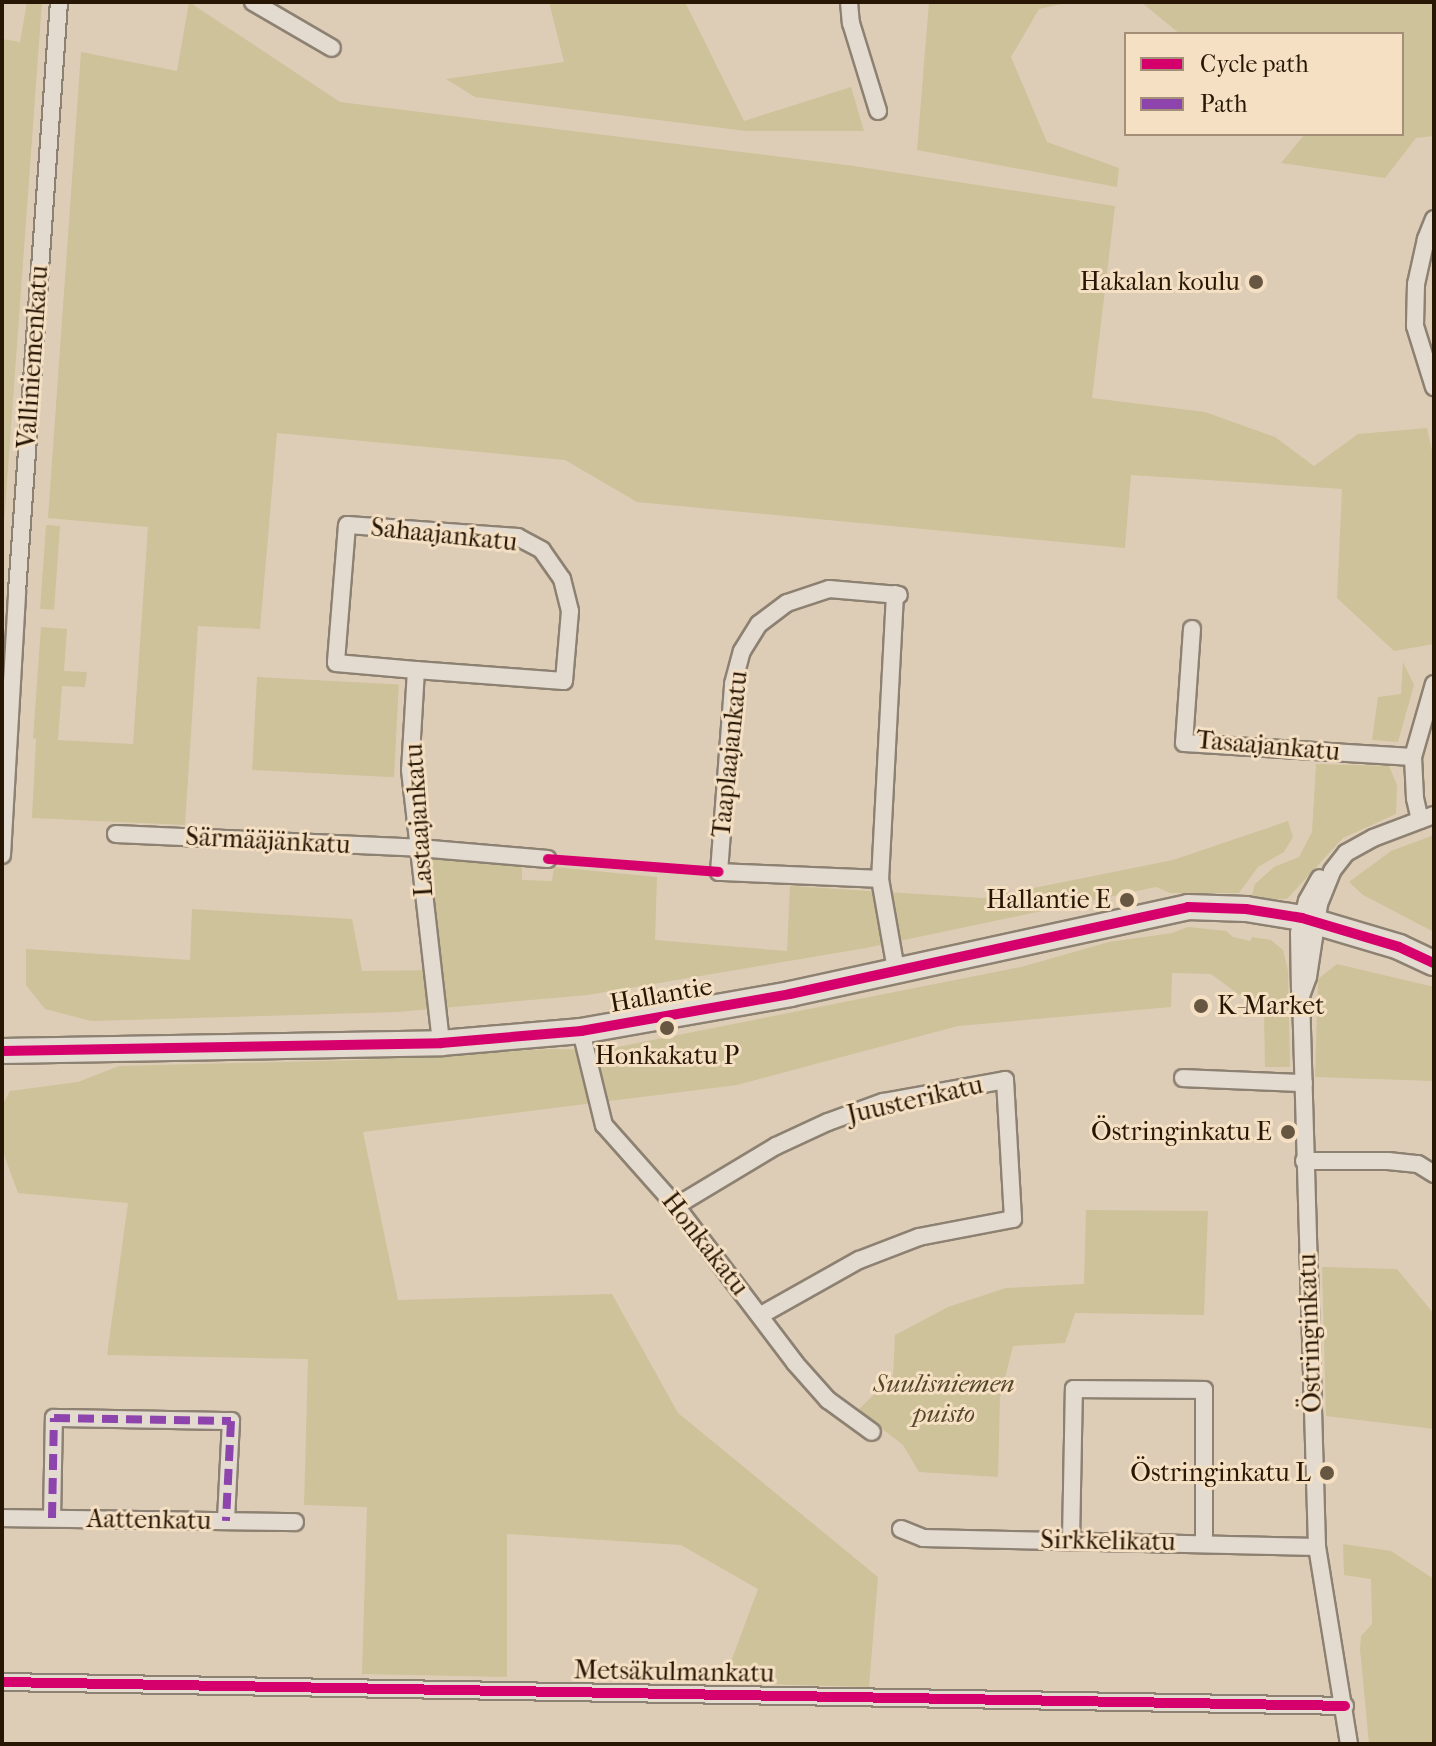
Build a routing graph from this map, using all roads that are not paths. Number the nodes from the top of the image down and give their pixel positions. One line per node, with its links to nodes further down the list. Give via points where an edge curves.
1 (59, 2): 15 (street, Valliniemenkatu)
2 (253, 2): 4 (street)
3 (849, 2): 5 (street)
4 (332, 48)
5 (878, 111)
6 (1434, 219): 7 (street, via 1416,284 1415,326)
7 (1434, 387)
8 (1192, 629): 11 (street, Tasaajankatu, via 1184,743)
9 (416, 670): 9 (street, Sahaajankatu, via 564,681 570,611 562,579 542,550 518,537 347,525 336,663); 14 (street, Lastaajankatu, via 410,770)
10 (1434, 684): 11 (street)
11 (1413, 757): 12 (street, via 1415,798)
12 (1427, 818): 18 (street, via 1346,853)
13 (116, 834): 14 (street, Särmääjänkatu)
14 (419, 848): 16 (street, Särmääjänkatu); 23 (street, Lastaajankatu)
15 (2, 855)
16 (548, 859)
17 (880, 879): 17 (street, Taaplaajankatu, via 897,594 829,589 787,603 759,624 742,651 733,684 719,872); 21 (street, Taaplaajankatu)
18 (1308, 927): 19 (street, via 1399,947); 20 (street); 21 (street, Hallantie, via 1147,916); 26 (street, Östringinkatu, via 1301,996)
19 (1434, 963)
20 (1434, 969)
21 (896, 970): 22 (street, Hallantie)
22 (581, 1031): 23 (street, Hallantie); 29 (street, Honkakatu, via 604,1125)
23 (441, 1043): 24 (street, Hallantie)
24 (2, 1051)
25 (1183, 1078): 26 (street)
26 (1304, 1083): 27 (street, Östringinkatu)
27 (1304, 1161): 28 (street, via 1418,1164); 39 (street, Östringinkatu)
28 (1434, 1174)
29 (676, 1206): 30 (street, Honkakatu); 30 (street, Juusterikatu, via 776,1146 828,1122 883,1102 1005,1080 1013,1219 919,1237 859,1260)
30 (761, 1315): 31 (street, Honkakatu, via 828,1400)
31 (872, 1432)
32 (2, 1518): 33 (street, Aattenkatu)
33 (52, 1518): 34 (street, Aattenkatu); 34 (street, via 54,1418 83,1418 231,1421)
34 (226, 1521): 35 (street, Aattenkatu)
35 (295, 1522)
36 (901, 1529): 37 (street, Sirkkelikatu, via 923,1538)
37 (1071, 1541): 38 (street, Sirkkelikatu); 38 (street, via 1074,1389 1204,1390)
38 (1204, 1542): 39 (street, Sirkkelikatu)
39 (1317, 1547): 41 (street, Östringinkatu)
40 (2, 1682): 41 (street, Metsäkulmankatu)
41 (1345, 1706): 42 (street, Östringinkatu)
42 (1349, 1744)

